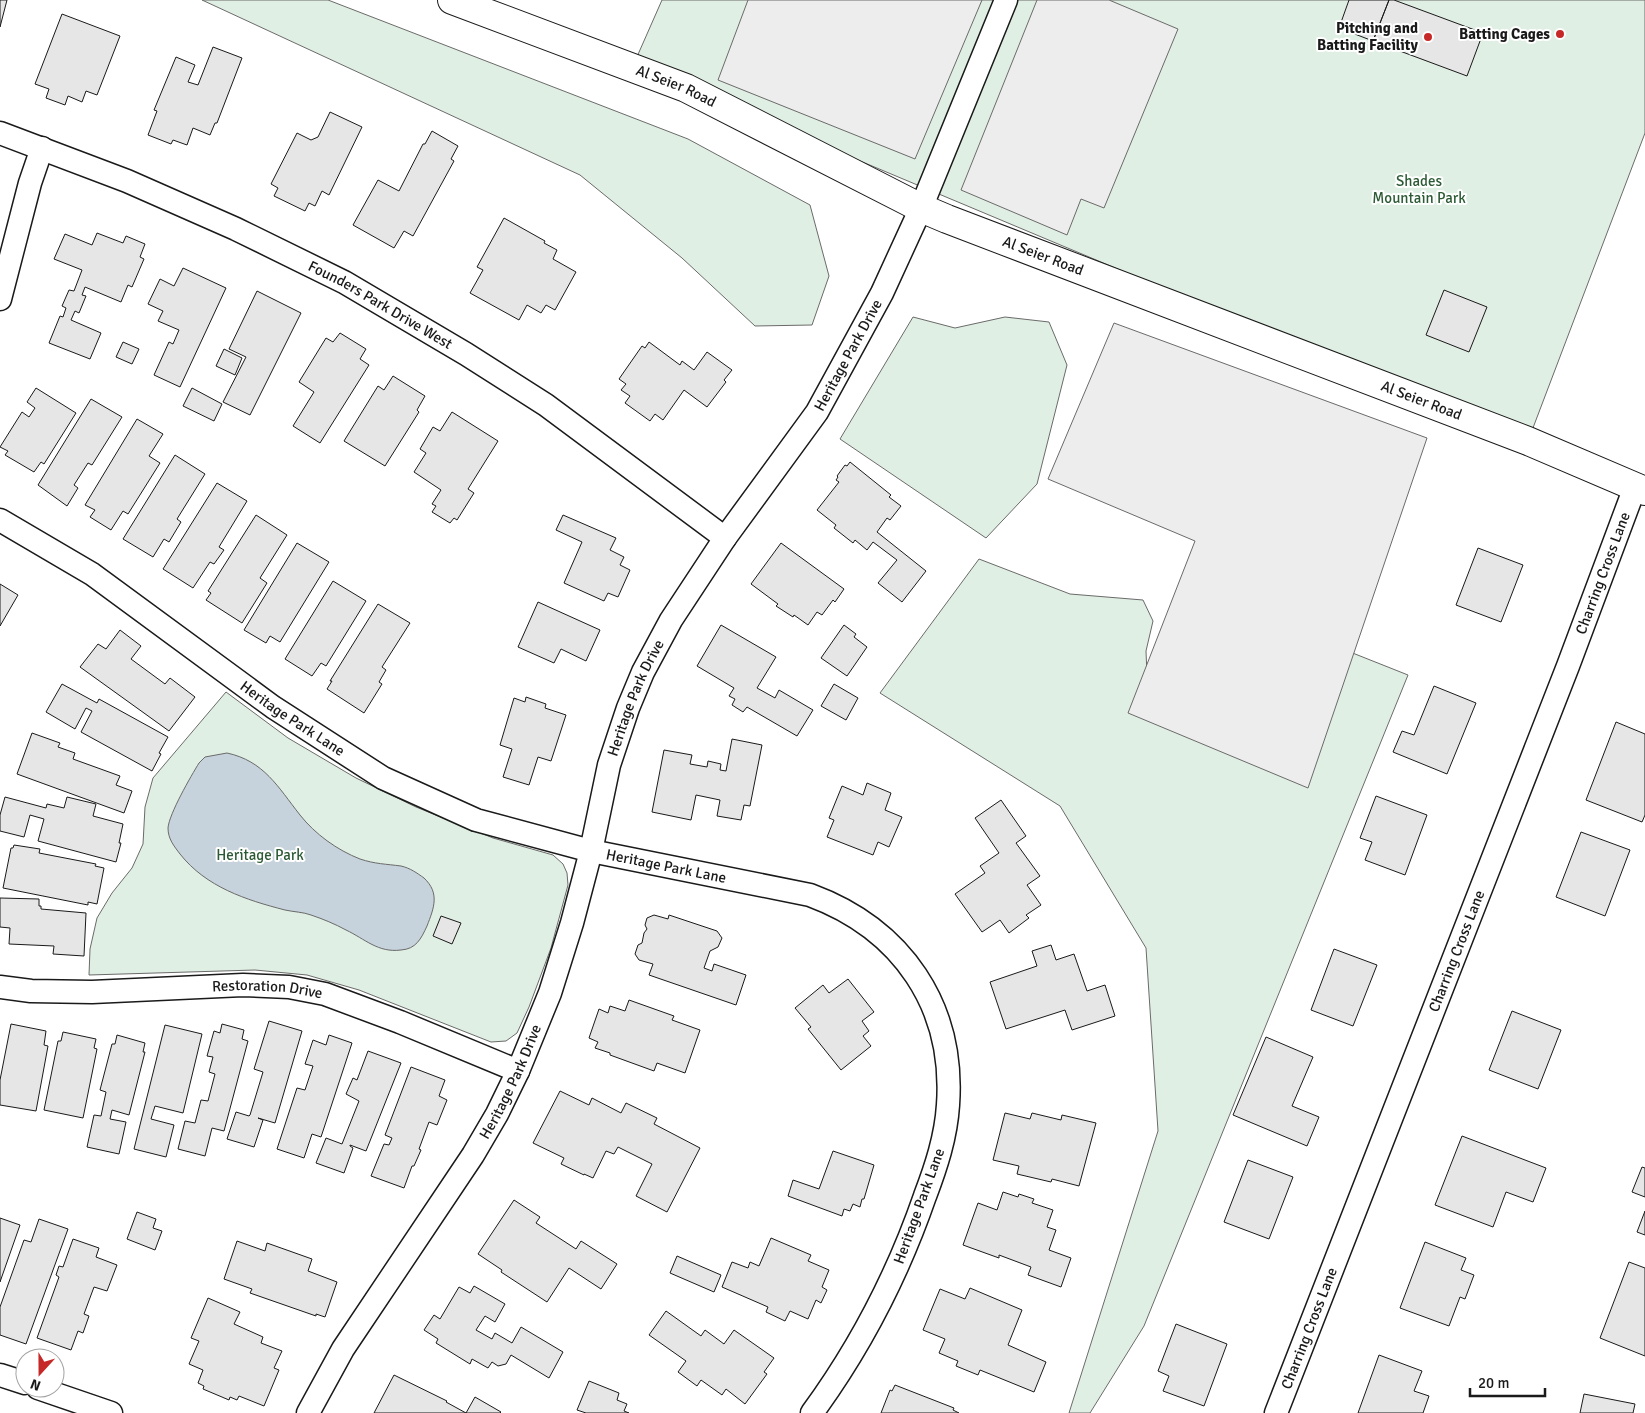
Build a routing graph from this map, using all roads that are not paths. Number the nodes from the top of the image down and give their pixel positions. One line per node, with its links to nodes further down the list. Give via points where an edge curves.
1 (452, 0): 5 (street, Al Seier Road, via 686,88)
2 (1006, 0): 5 (street, Heritage Park Drive)
3 (0, 133): 4 (street, Founders Park Drive West)
4 (42, 148): 6 (street); 9 (street, Founders Park Drive West, via 144,188 344,282 546,405)
5 (921, 208): 7 (street, Al Seier Road, via 1528,441); 9 (street, Heritage Park Drive, via 882,293 817,412)
6 (0, 298)
7 (1640, 489): 19 (street, Charring Cross Lane)
8 (0, 520): 10 (street, Heritage Park Lane, via 92,574 273,707 383,778 476,820)
9 (725, 538): 10 (street, Heritage Park Drive, via 671,620 642,672 610,765)
10 (590, 851): 12 (street, Heritage Park Drive, via 550,993); 18 (street, Heritage Park Lane, via 774,887 834,904 877,932 904,958 925,987 941,1029 948,1068 948,1106 940,1153 897,1270 870,1323)
11 (0, 987): 12 (street, Restoration Drive, via 92,992 243,985 289,987 325,994)
12 (518, 1071): 17 (street, Heritage Park Drive, via 473,1155 348,1341)
13 (0, 1375): 14 (street)
14 (15, 1380)
15 (65, 1397): 16 (street)
16 (111, 1413)
17 (308, 1413)
18 (812, 1413)
19 (1276, 1413)

